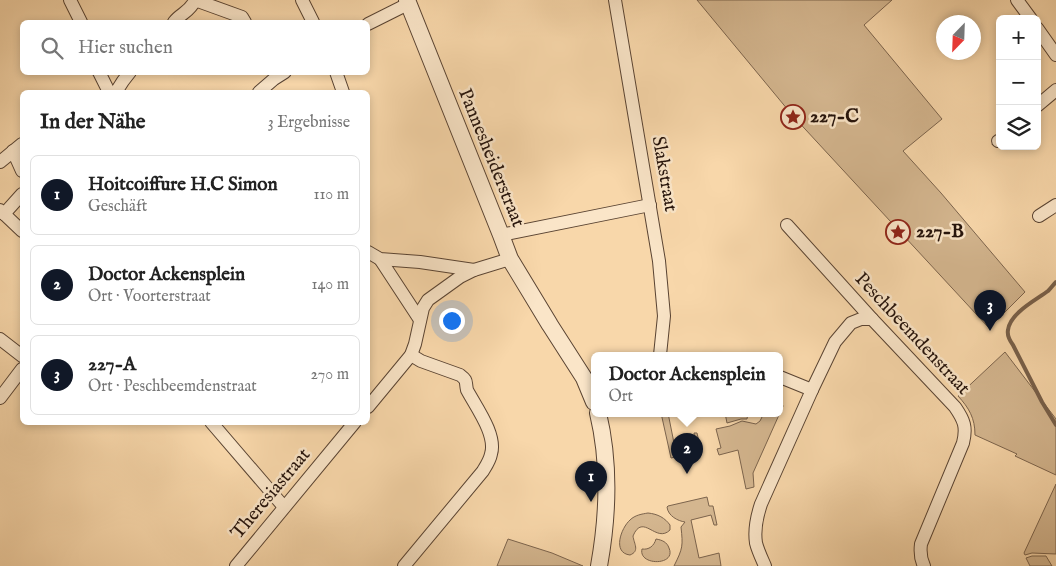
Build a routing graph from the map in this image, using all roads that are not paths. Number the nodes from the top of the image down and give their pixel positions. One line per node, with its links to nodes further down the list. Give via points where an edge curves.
1 (70, 0): 9 (street)
2 (195, 0): 7 (street); 10 (street, via 192,8)
3 (302, 0): 12 (street)
4 (615, 0): 29 (street, Slakstraat)
5 (1017, 0): 8 (street)
6 (408, 2): 13 (street); 35 (street, Pannesheiderstraat)
7 (230, 6): 11 (street)
8 (1028, 15)
9 (80, 20)
10 (175, 20)
11 (243, 20)
12 (313, 20)
13 (370, 23)
14 (1041, 34): 15 (street)
15 (1056, 55)
16 (101, 75): 20 (street)
17 (128, 75): 21 (street)
18 (276, 75): 22 (street)
19 (337, 75): 23 (street)
20 (109, 90)
21 (117, 90)
22 (260, 90)
23 (342, 90)
24 (1056, 90): 25 (street)
25 (1038, 105)
26 (18, 148): 27 (street)
27 (0, 162)
28 (20, 196): 31 (street)
29 (650, 205): 35 (street); 43 (street, Slakstraat, via 664,316)
30 (1056, 205): 32 (street)
31 (2, 212): 34 (street)
32 (1039, 216)
33 (787, 225): 41 (street, Peschbeemdenstraat)
34 (20, 229)
35 (501, 235): 37 (street, Pannesheiderstraat)
36 (370, 253): 38 (street)
37 (510, 258): 39 (street); 49 (street, Pannesheiderstraat)
38 (380, 259): 39 (street); 40 (street)
39 (474, 270): 40 (street, via 428,300)
40 (420, 320): 45 (street)
41 (872, 320): 48 (street, via 861,319 851,324 835,342); 60 (street, Peschbeemdenstraat, via 955,408 964,426 963,443 921,544)
42 (0, 339): 44 (street)
43 (660, 352)
44 (20, 354)
45 (411, 355): 51 (street); 57 (street, via 464,378 493,444 492,454 482,472)
46 (20, 372): 50 (street)
47 (783, 378): 48 (street)
48 (812, 390): 59 (street, via 758,515 756,544)
49 (591, 392)
50 (0, 398)
51 (370, 406)
52 (599, 417): 58 (street, via 606,493)
53 (214, 425): 55 (street)
54 (352, 425): 55 (street, Theresiastraat)
55 (284, 507): 56 (street, Theresiastraat)
56 (236, 566)
57 (404, 566)
58 (599, 566)
59 (765, 566)
60 (924, 566)

